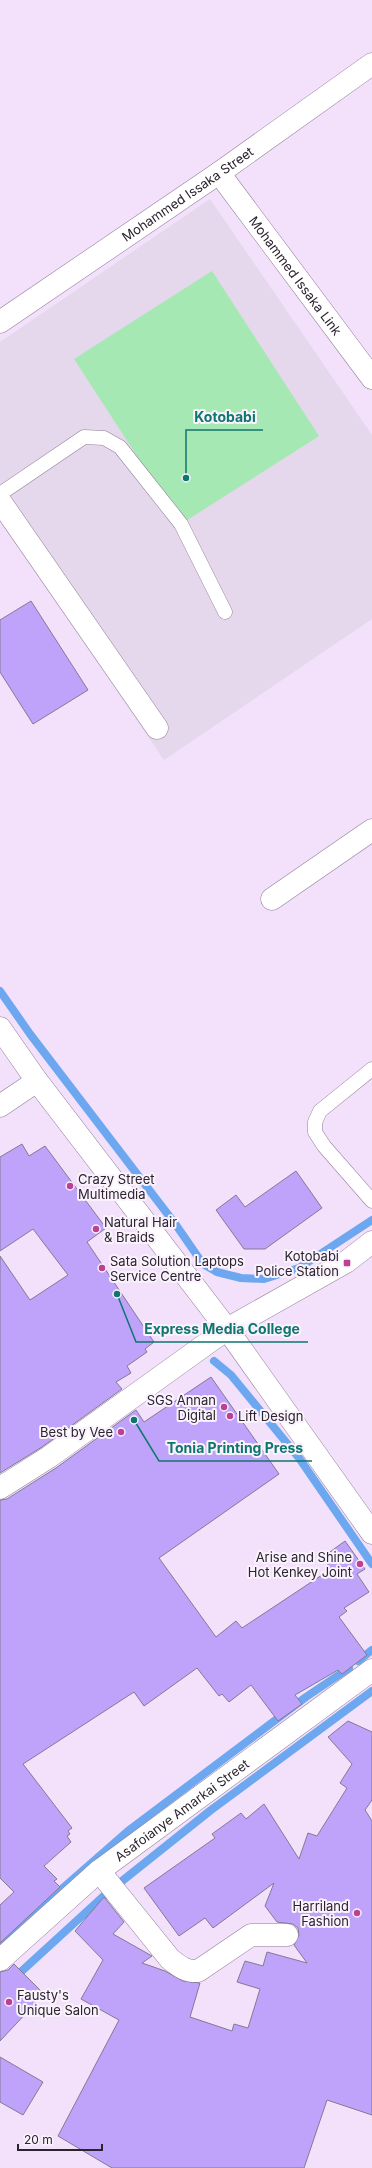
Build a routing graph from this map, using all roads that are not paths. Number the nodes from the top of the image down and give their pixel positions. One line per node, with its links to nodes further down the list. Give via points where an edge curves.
1 (372, 64): 2 (street, Mohammed Issaka Street)
2 (219, 172): 3 (street, Mohammed Issaka Street); 4 (street, Mohammed Issaka Link)
3 (0, 322)
4 (372, 378)
5 (0, 494): 7 (lane, via 84,437 104,438 120,447 180,524)
6 (0, 501): 8 (street)
7 (225, 612)
8 (157, 728)
9 (372, 830): 10 (street)
10 (272, 899)
11 (0, 1028): 13 (street)
12 (372, 1069): 15 (lane, via 320,1111 315,1122 315,1132 324,1146)
13 (37, 1080): 14 (street); 17 (street)
14 (0, 1106)
15 (372, 1201)
16 (372, 1242): 17 (street, via 346,1262)
17 (227, 1329): 18 (street, via 56,1452); 19 (street)
18 (0, 1488)
19 (372, 1533)
20 (372, 1670): 21 (street, Asafoianye Amarkai Street)
21 (99, 1871): 22 (street, via 170,1959 190,1972 198,1971 250,1935); 23 (street, Asafoianye Amarkai Street)
22 (287, 1935)
23 (0, 1960)

